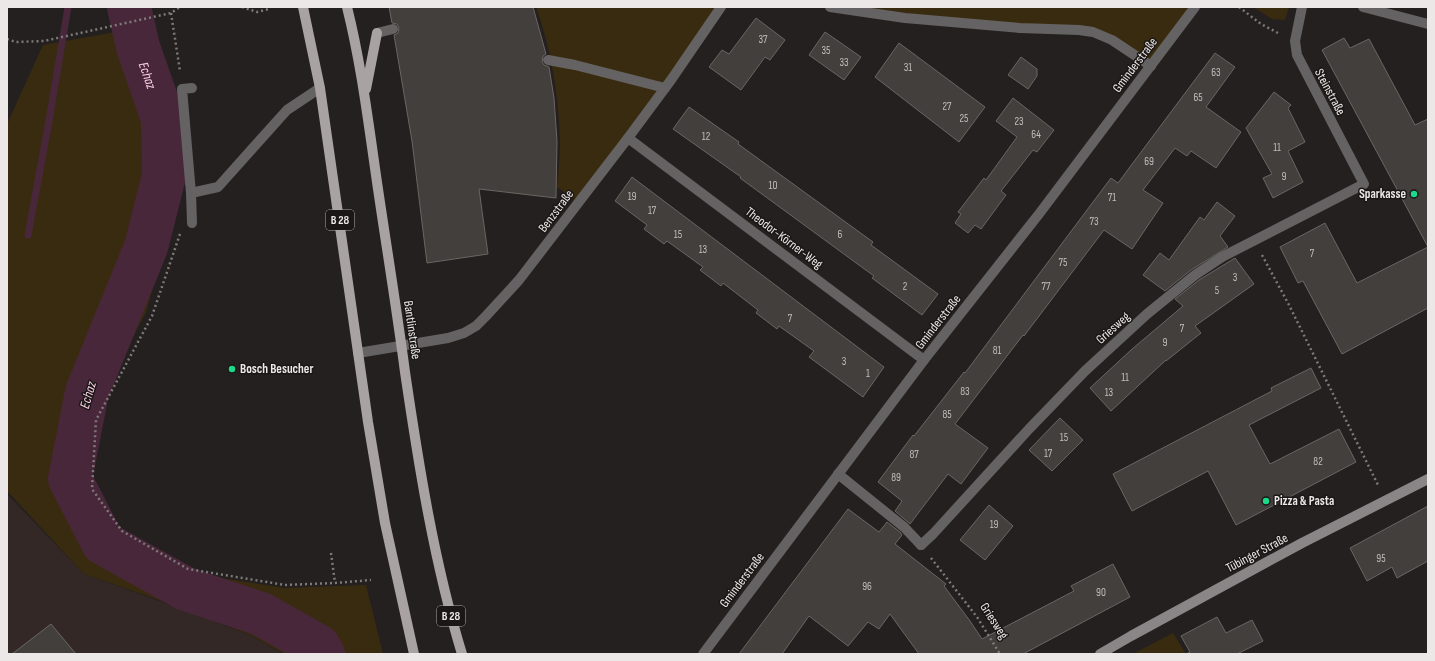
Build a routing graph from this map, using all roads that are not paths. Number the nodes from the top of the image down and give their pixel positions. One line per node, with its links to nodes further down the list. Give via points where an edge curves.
1 (303, 7): 14 (main road, B 28)
2 (347, 7): 16 (main road, Bantlinstraße / B 28)
3 (721, 7): 15 (street, Benzstraße)
4 (830, 7): 12 (street, via 920,20 1093,32 1112,40)
5 (1195, 7): 12 (street, Gminderstraße)
6 (1302, 7): 18 (street, Steinstraße, via 1295,42 1297,55)
7 (1363, 7): 8 (street)
8 (1428, 24)
9 (393, 29): 10 (street)
10 (377, 33): 16 (main road)
11 (548, 60): 15 (street, via 575,64)
12 (1151, 66): 23 (street, Gminderstraße)
13 (187, 88): 19 (street)
14 (320, 88): 19 (street, via 287,110 218,188); 22 (main road, B 28)
15 (665, 88): 17 (street, Benzstraße)
16 (364, 95): 21 (main road, Bantlinstraße / B 28)
17 (628, 138): 21 (street, Benzstraße, via 519,280 476,326 448,338); 23 (street, Theodor-Körner-Weg)
18 (1364, 184): 24 (street, Griesweg, via 1222,257 1195,275 1116,341 1029,429 921,545)
19 (191, 193): 20 (street)
20 (192, 223)
21 (402, 346): 22 (street, Benzstraße); 27 (main road, Bantlinstraße / B 28, via 414,436 435,550)
22 (358, 353): 26 (main road, B 28, via 385,523)
23 (924, 360): 24 (street, Gminderstraße)
24 (838, 474): 28 (street, Gminderstraße)
25 (1428, 479): 29 (street, Tübinger Straße)
26 (414, 654)
27 (462, 654)
28 (703, 654)
29 (1100, 654)

